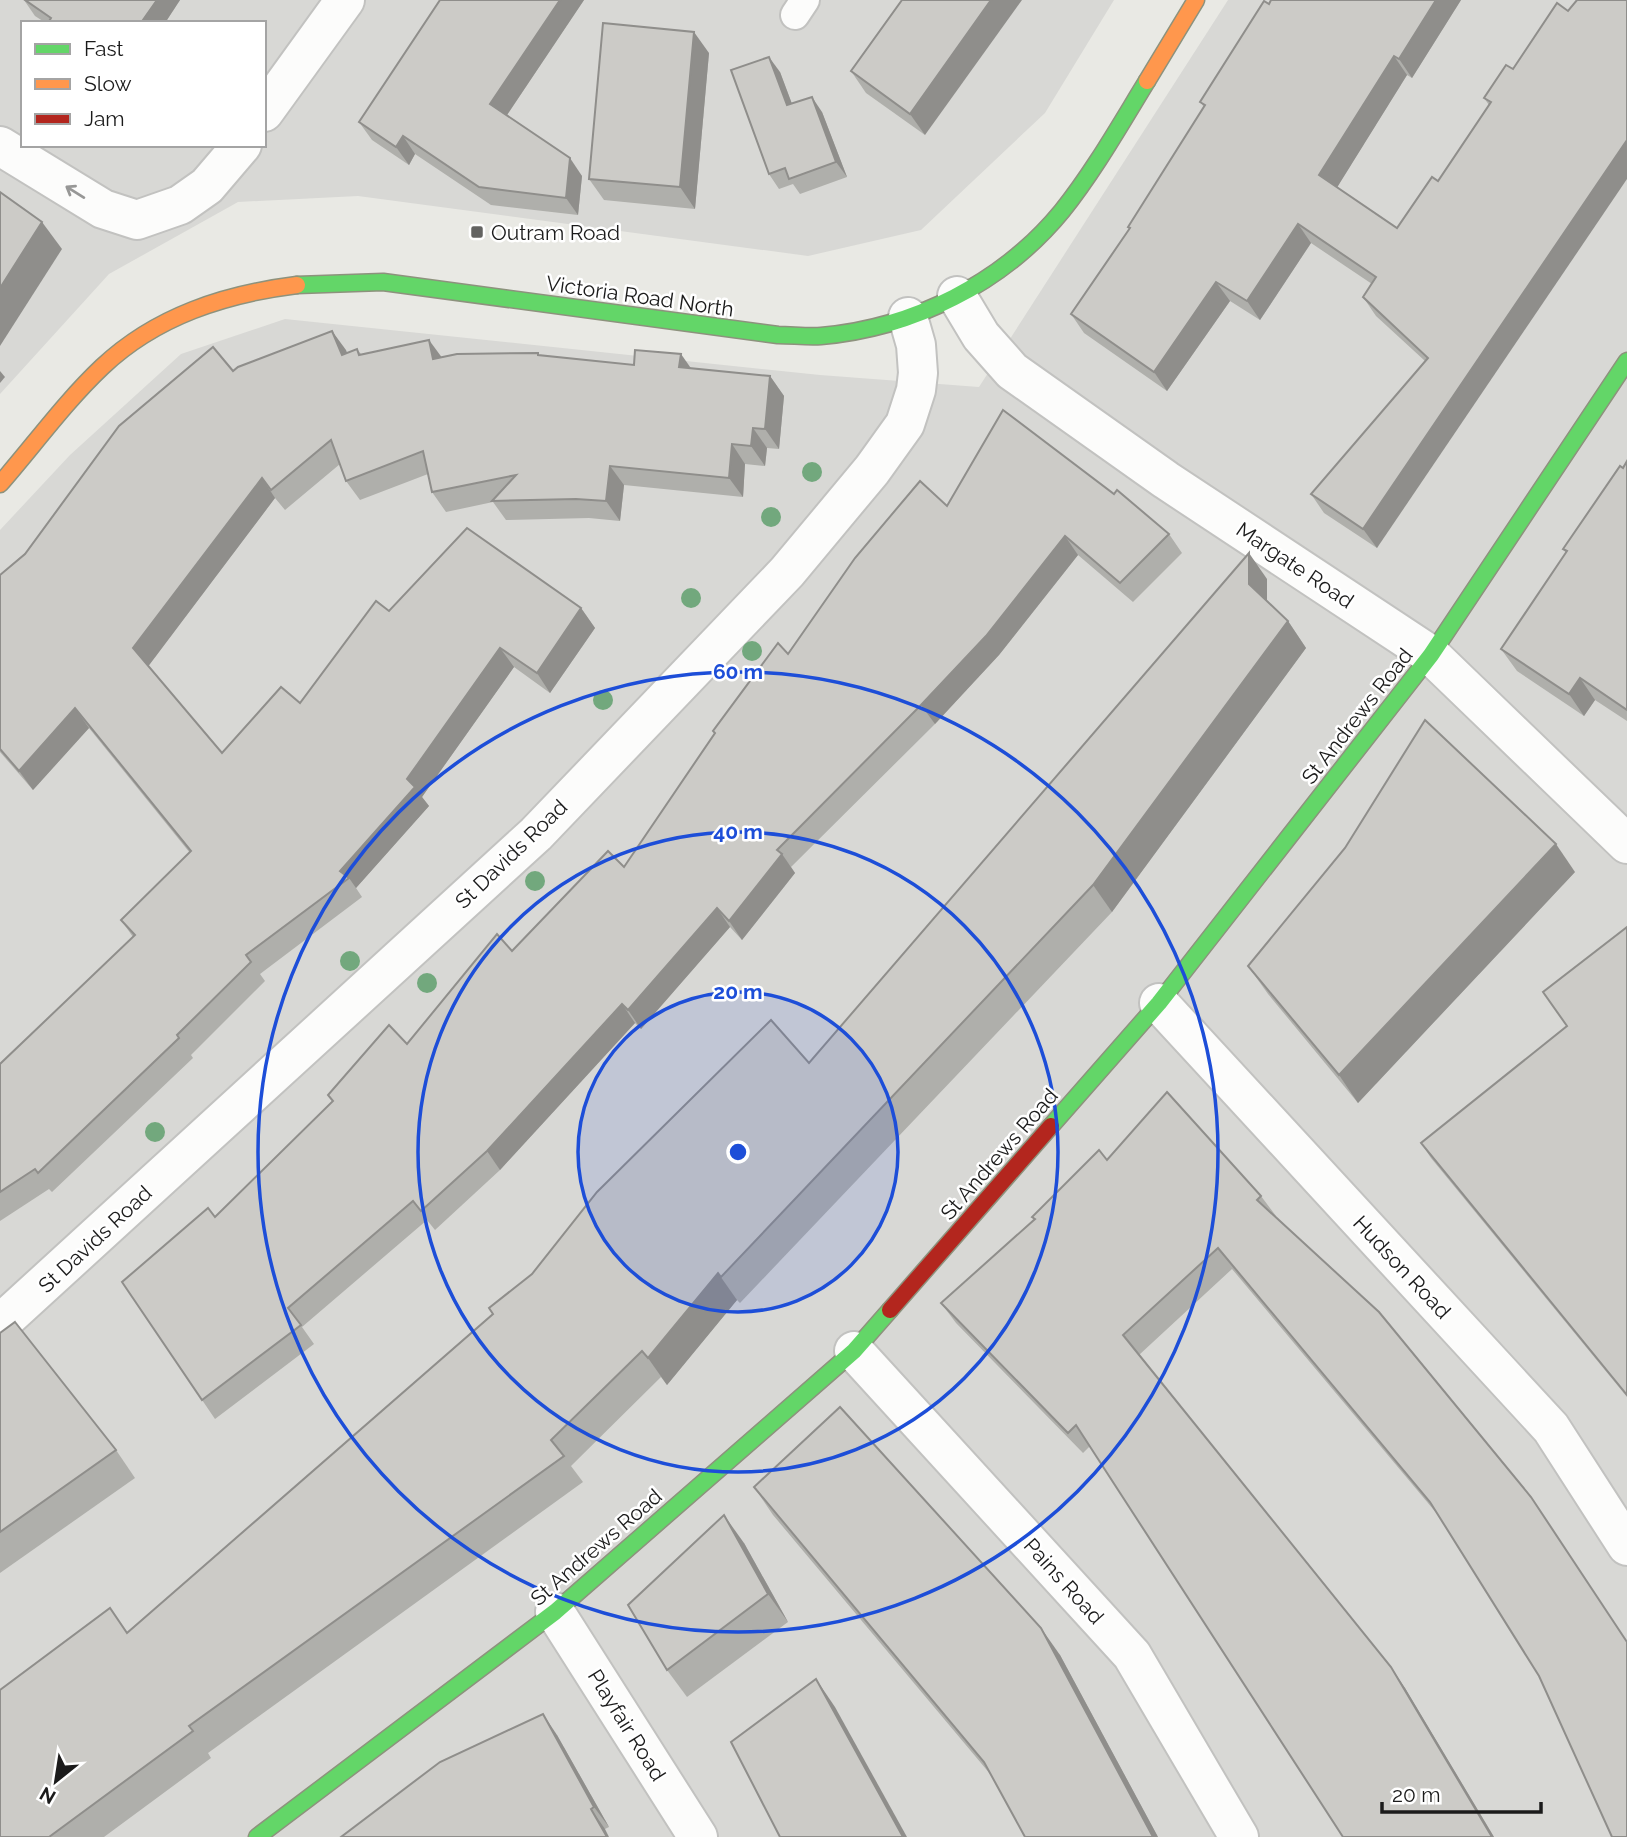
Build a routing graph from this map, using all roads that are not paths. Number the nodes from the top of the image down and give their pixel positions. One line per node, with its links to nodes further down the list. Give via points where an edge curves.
1 (345, 0): 3 (street)
2 (1196, 0): 6 (street, Victoria Road North, via 1105,149 1051,224 1019,255)
3 (266, 109)
4 (0, 146): 5 (street, one-way to 4, via 207,186 180,205 137,220 103,209)
5 (240, 147)
6 (957, 296): 7 (street, Victoria Road North); 10 (street, Margate Road, via 981,336 1012,371 1166,480)
7 (908, 317): 9 (street, Victoria Road North, via 854,332 778,335 383,282 274,286 188,312 158,324 133,342 104,365); 13 (street, St Davids Road, via 918,373 905,424 787,572 536,834)
8 (1627, 360): 10 (street, St Andrews Road)
9 (0, 484)
10 (1431, 655): 11 (street, Margate Road); 12 (street, St Andrews Road)
11 (1627, 844)
12 (1159, 1003): 14 (street, St Andrews Road); 15 (street, Hudson Road, via 1551,1429)
13 (0, 1324)
14 (854, 1351): 16 (street, St Andrews Road); 19 (street, Pains Road, via 1132,1655)
15 (1627, 1546)
16 (555, 1612): 17 (street, St Andrews Road); 18 (street, Playfair Road)
17 (257, 1837)
18 (698, 1837)
19 (1239, 1837)

